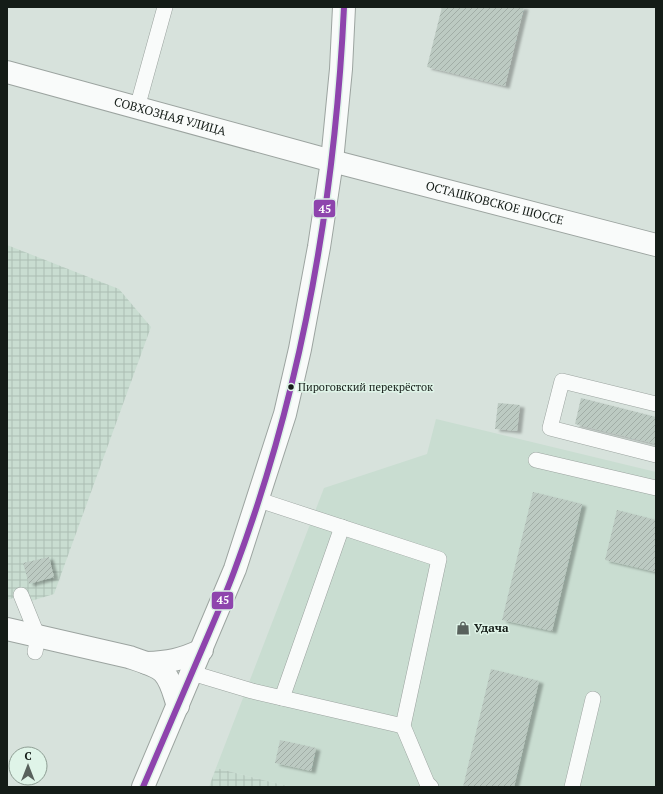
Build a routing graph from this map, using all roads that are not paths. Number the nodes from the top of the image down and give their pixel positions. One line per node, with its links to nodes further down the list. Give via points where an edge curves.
1 (165, 7): 4 (lane)
2 (344, 7): 5 (main road)
3 (7, 72): 4 (main road, СОВХОЗНАЯ УЛИЦА)
4 (137, 108): 5 (main road, СОВХОЗНАЯ УЛИЦА)
5 (332, 161): 6 (main road, ОСТАШКОВСКОЕ ШОССЕ); 11 (main road, via 300,349)
6 (656, 245)
7 (656, 404): 8 (lane, via 562,380 550,428)
8 (656, 455)
9 (536, 460): 10 (lane)
10 (656, 488)
11 (259, 500): 12 (lane); 16 (main road, via 235,569)
12 (342, 527): 19 (lane); 22 (lane, via 439,559)
13 (21, 595): 15 (lane)
14 (7, 629): 15 (main road)
15 (37, 644): 17 (main road, via 129,658)
16 (202, 650): 17 (main road, via 185,658); 18 (main road)
17 (146, 663): 21 (main road, via 164,672)
18 (192, 673): 19 (lane); 21 (main road)
19 (282, 698): 22 (lane)
20 (593, 699): 25 (lane)
21 (178, 706): 23 (main road)
22 (403, 726): 24 (lane)
23 (143, 787)
24 (431, 787)
25 (572, 787)

